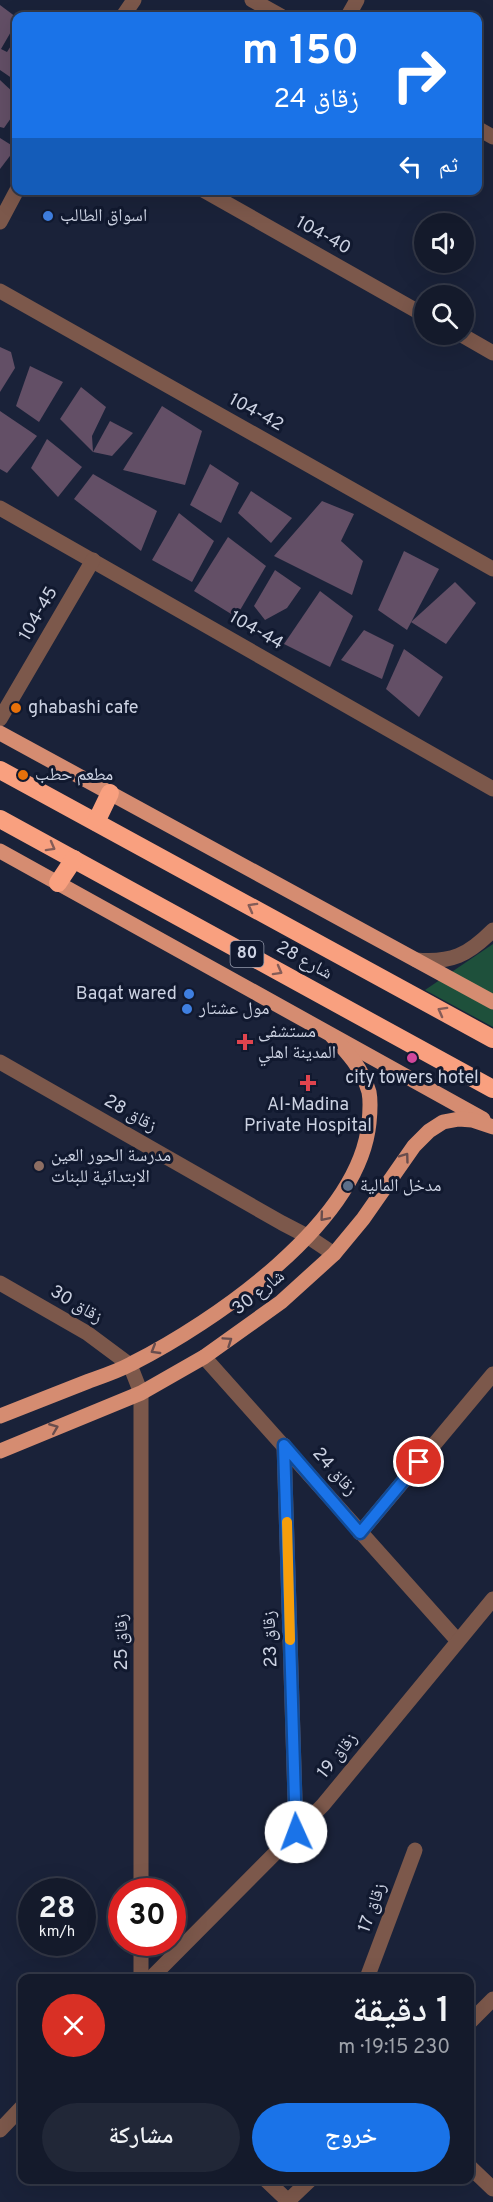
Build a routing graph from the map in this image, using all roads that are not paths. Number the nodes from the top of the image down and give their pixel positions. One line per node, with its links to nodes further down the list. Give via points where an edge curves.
1 (252, 0): 2 (street)
2 (274, 12)
3 (14, 195): 5 (street)
4 (212, 195): 7 (street, 104-40)
5 (0, 222)
6 (0, 291): 12 (street, 104-42)
7 (414, 309)
8 (474, 342): 9 (street)
9 (493, 353)
10 (0, 508): 11 (street, 104-44)
11 (93, 560): 13 (street, 104-45); 16 (street, 104-44)
12 (493, 569)
13 (0, 718)
14 (0, 733): 17 (main road)
15 (0, 770): 19 (highway, شارع 28 / 80)
16 (493, 789)
17 (110, 793): 19 (highway); 24 (main road)
18 (0, 819): 21 (highway, شارع 28 / 80, one-way to 21)
19 (96, 822): 27 (highway, شارع 28 / 80, one-way to 19)
20 (0, 851): 22 (main road)
21 (74, 859): 22 (highway); 29 (highway, شارع 28 / 80, one-way to 29)
22 (58, 883): 26 (main road)
23 (493, 930): 24 (street, via 456,957 438,962)
24 (416, 960): 25 (main road)
25 (493, 1002)
26 (332, 1036): 30 (main road); 31 (main road, شارع 30, one-way to 31, via 356,1062 370,1094 368,1134 350,1182)
27 (493, 1039)
28 (0, 1062): 31 (street, زقاق 28)
29 (493, 1089)
30 (493, 1126): 32 (main road, شارع 30, one-way to 30, via 429,1131 443,1122 459,1119)
31 (307, 1236): 32 (street, زقاق 28); 35 (main road, شارع 30, one-way to 35, via 240,1295)
32 (334, 1254): 34 (main road, شارع 30, one-way to 32, via 281,1302)
33 (0, 1283): 35 (street, زقاق 30, via 87,1333)
34 (204, 1357): 37 (main road, شارع 30); 39 (street, زقاق 24)
35 (130, 1365): 37 (street); 38 (main road, شارع 30)
36 (493, 1374): 41 (street)
37 (141, 1392): 40 (main road, شارع 30, one-way to 37); 46 (street, زقاق 25)
38 (0, 1416)
39 (284, 1445): 41 (street, زقاق 24); 44 (street, زقاق 23)
40 (0, 1450)
41 (360, 1533): 43 (street, زقاق 24)
42 (493, 1599): 43 (street, زقاق 19)
43 (458, 1640): 44 (street, زقاق 19, via 323,1805)
44 (296, 1832): 49 (street, زقاق 19)
45 (415, 1850): 50 (street, زقاق 17)
46 (141, 1878)
47 (141, 1956): 48 (street)
48 (141, 1974)
49 (155, 1974)
50 (368, 1974)
51 (493, 1999): 52 (street)
52 (474, 2018)
53 (18, 2111): 54 (street)
54 (0, 2130)
55 (474, 2171): 58 (street)
56 (270, 2184): 59 (street)
57 (306, 2184): 59 (street)
58 (493, 2189)
59 (289, 2202)

